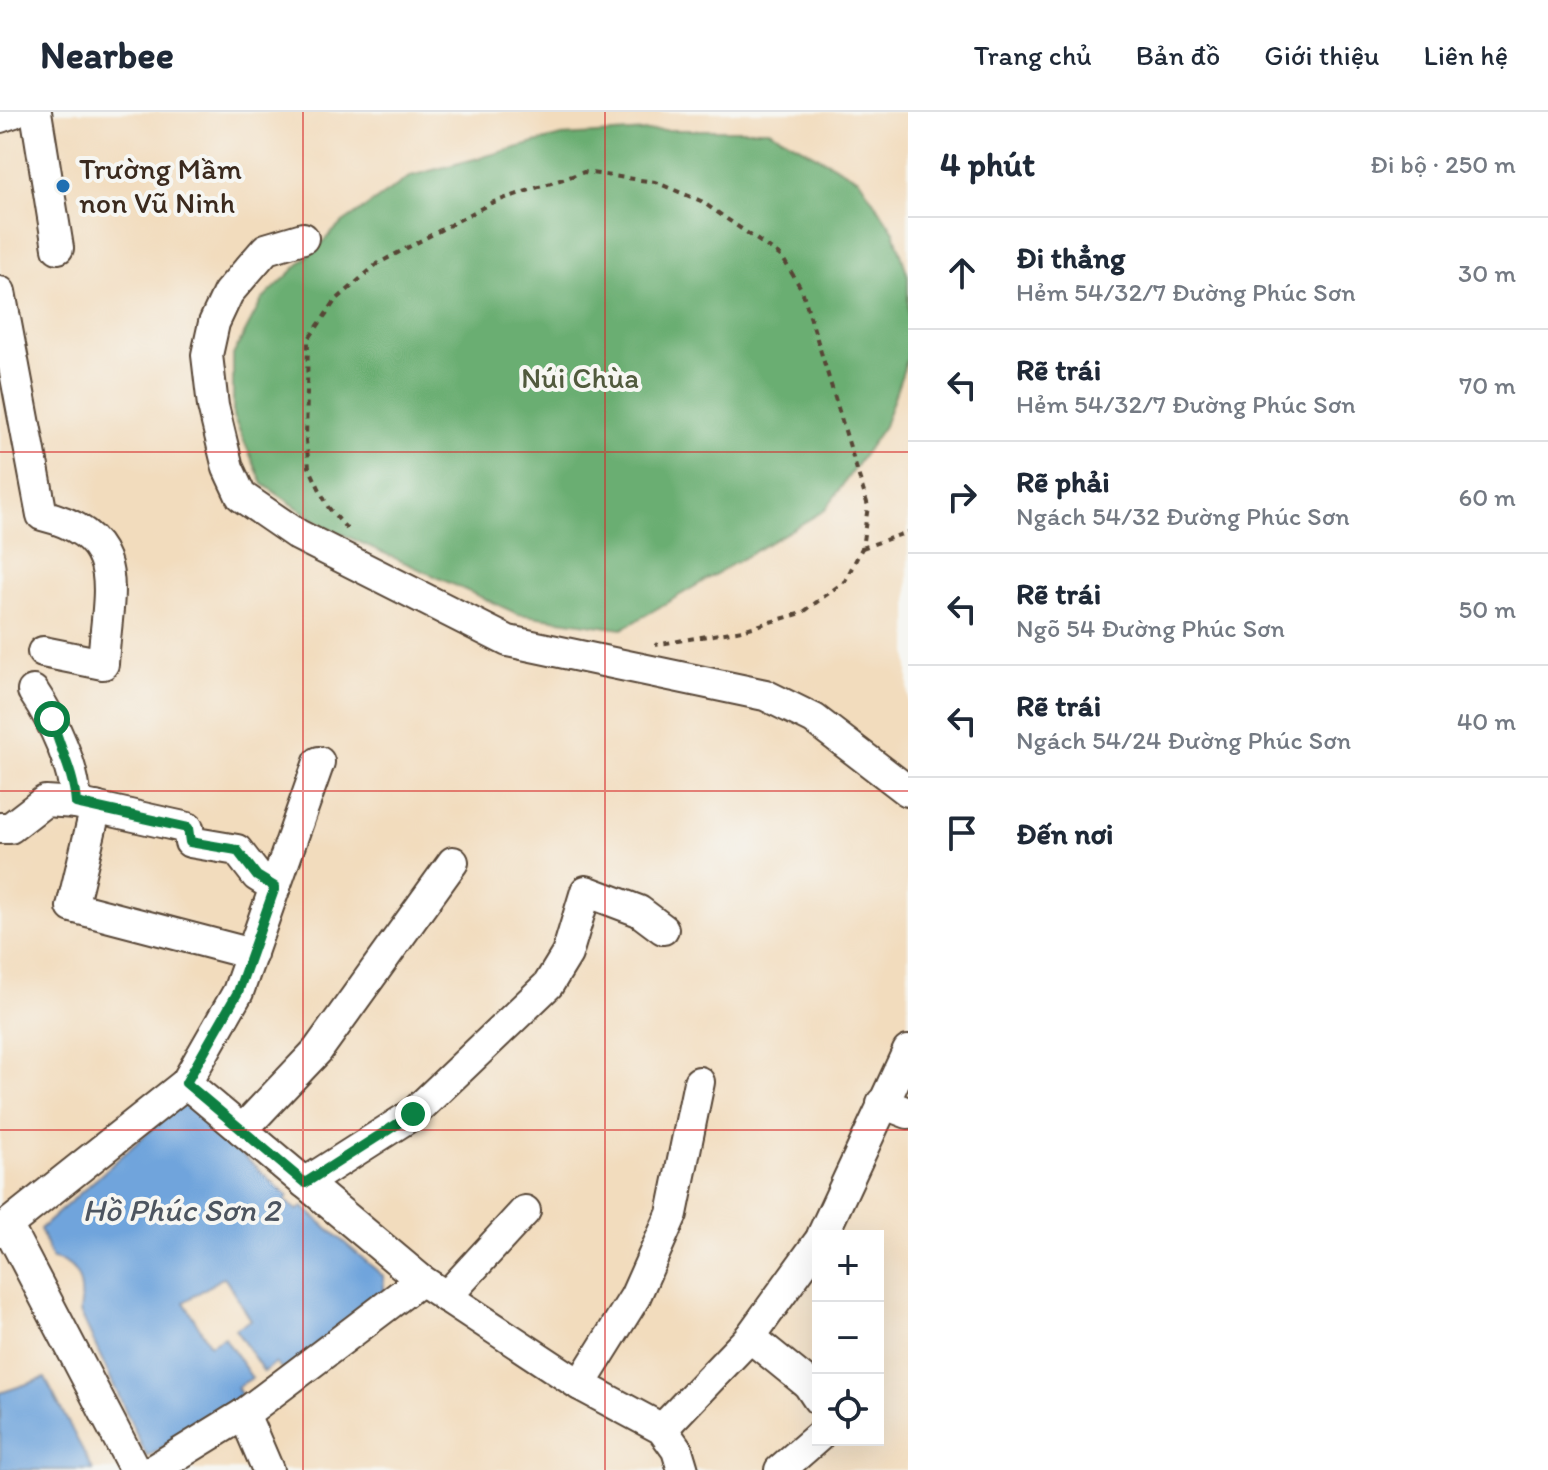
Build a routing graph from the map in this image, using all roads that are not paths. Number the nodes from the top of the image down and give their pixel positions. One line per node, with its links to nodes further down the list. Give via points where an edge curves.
1 (14, 112): 3 (street)
2 (36, 112): 5 (street)
3 (0, 117)
4 (303, 238): 10 (street, via 266,249 228,293 214,323 207,355 213,406 228,468 241,496 298,535 508,641 765,695 814,719)
5 (58, 248)
6 (0, 292): 7 (street, via 42,515 66,521 96,540 109,563 103,664)
7 (43, 652)
8 (33, 691): 11 (street, via 52,719)
9 (319, 762): 14 (street)
10 (908, 791)
11 (86, 805): 12 (street, via 45,801 10,828); 14 (street, via 188,828 190,842 237,850 257,876); 16 (street, via 72,907)
12 (0, 828)
13 (453, 862): 21 (street, via 317,1051)
14 (275, 887): 16 (street)
15 (663, 929): 22 (street, via 639,911 586,891 567,954 548,985 413,1114)
16 (252, 954): 19 (street, via 238,992)
17 (908, 1051): 20 (street)
18 (699, 1082): 30 (street, via 672,1214 635,1297)
19 (186, 1083): 21 (street); 24 (street)
20 (895, 1108): 25 (street)
21 (242, 1130): 22 (street)
22 (305, 1183): 27 (street)
23 (525, 1211): 28 (street)
24 (4, 1229): 35 (street)
25 (825, 1230)
26 (812, 1251): 29 (street)
27 (421, 1280): 28 (street); 32 (street)
28 (446, 1297): 30 (street)
29 (750, 1337): 31 (street); 33 (street)
30 (580, 1385): 33 (street)
31 (812, 1390)
32 (244, 1414): 36 (street); 37 (street)
33 (662, 1429): 38 (street)
34 (812, 1442): 39 (street)
35 (135, 1470)
36 (153, 1470)
37 (268, 1470)
38 (683, 1470)
39 (780, 1470)

